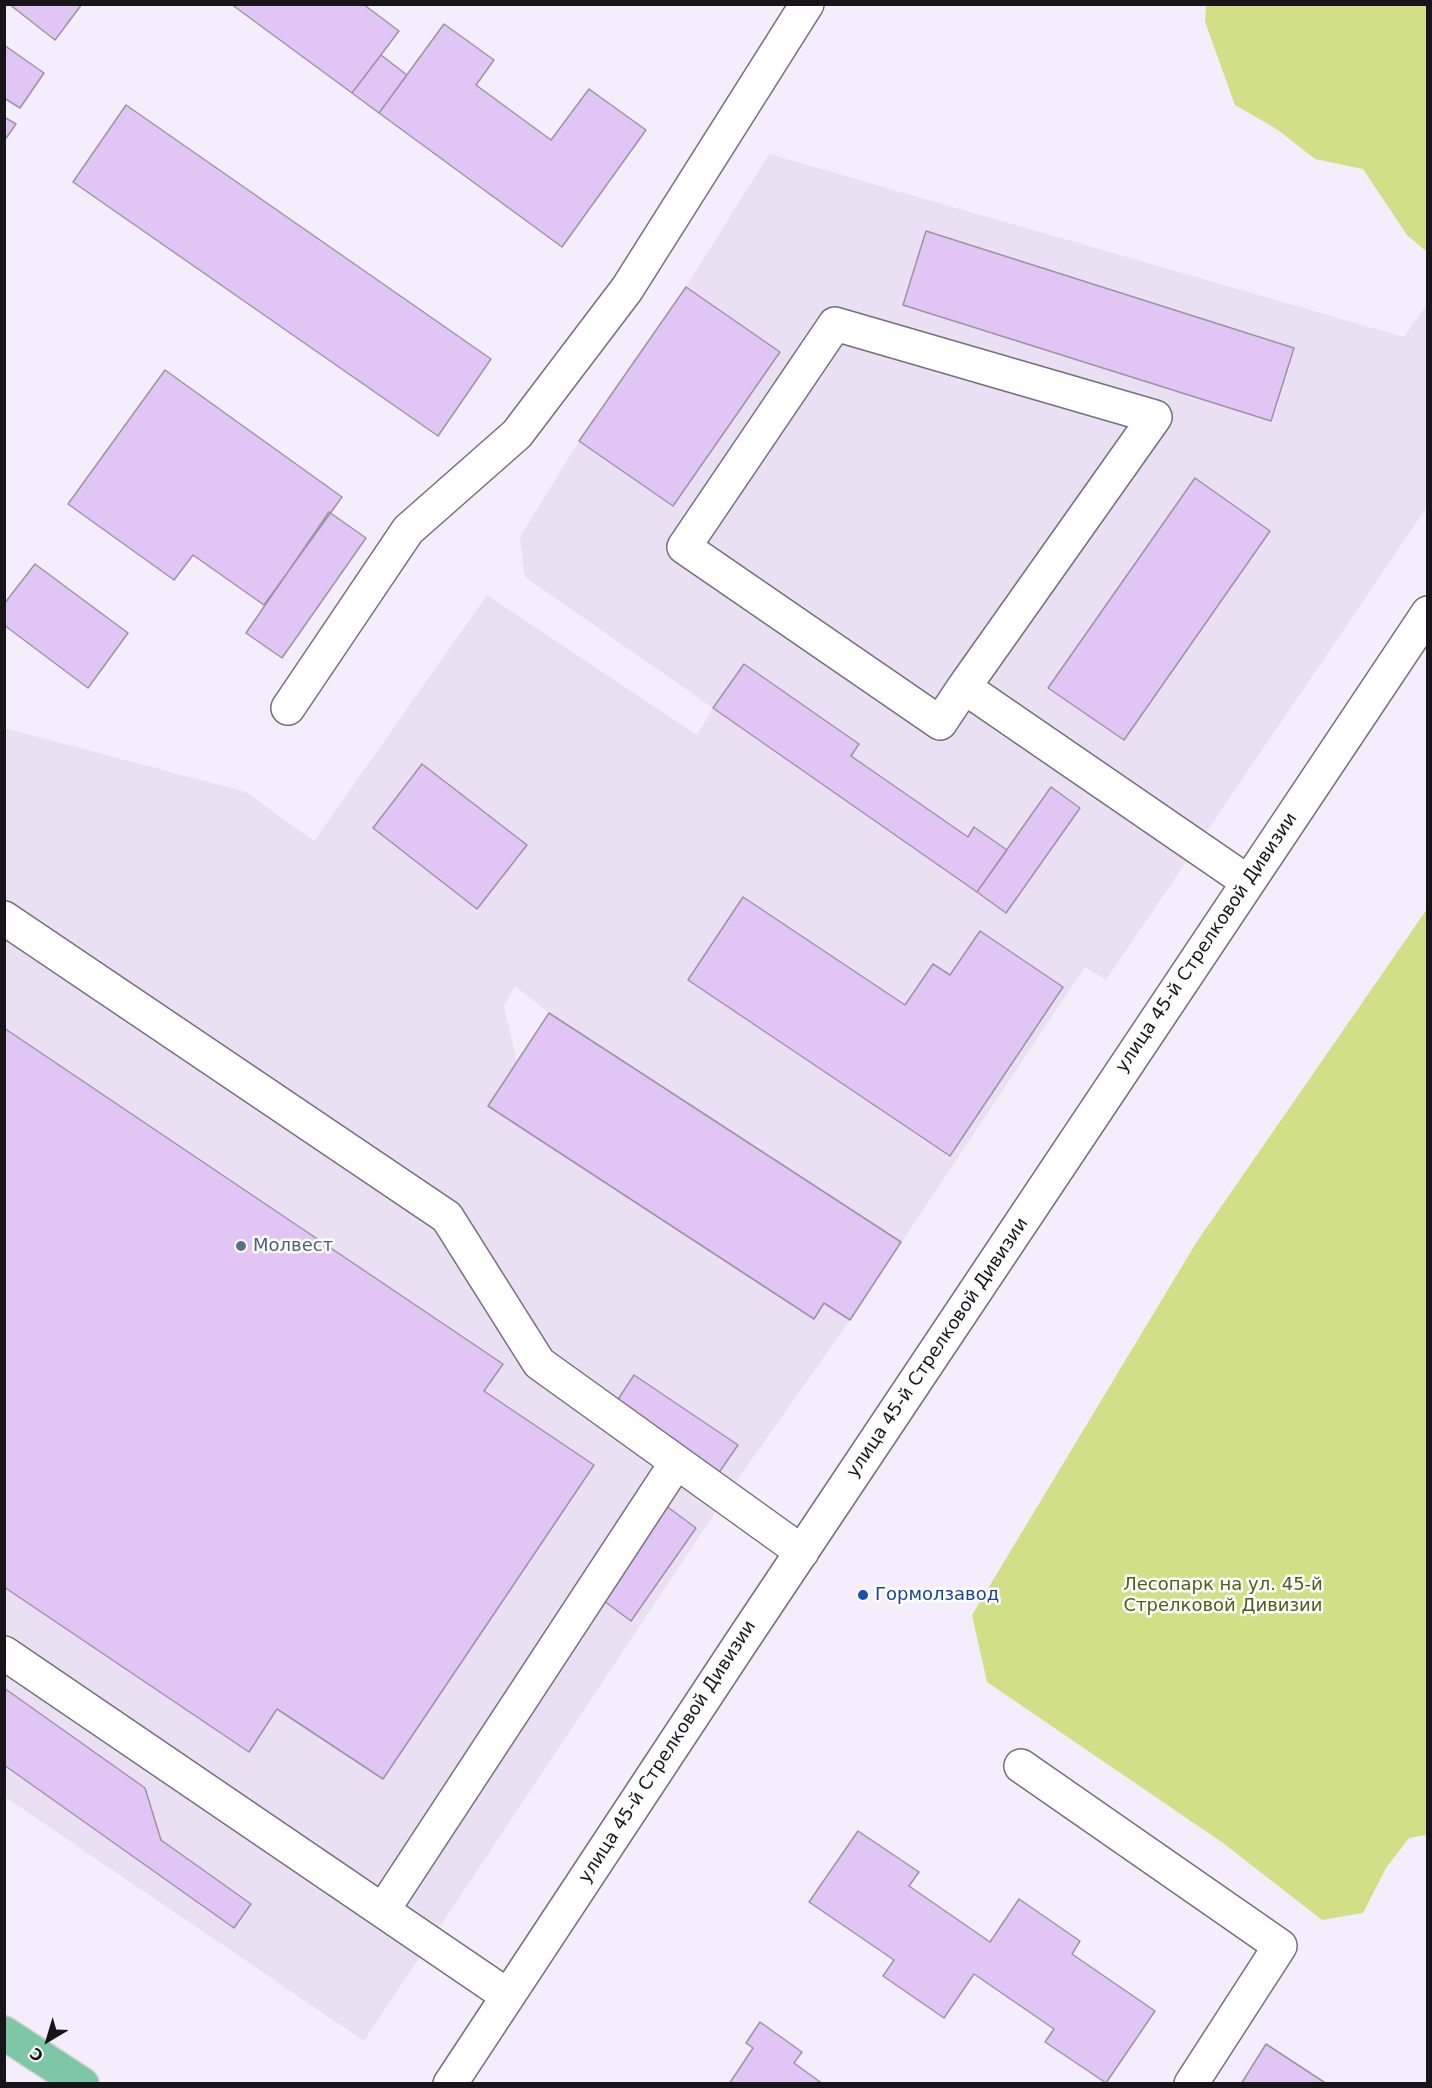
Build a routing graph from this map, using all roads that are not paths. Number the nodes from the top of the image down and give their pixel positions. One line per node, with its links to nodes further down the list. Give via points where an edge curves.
1 (807, 4): 4 (street, via 627,290 517,434 408,530)
2 (1428, 613): 5 (street, улица 45-й Стрелковой Дивизии)
3 (964, 687): 3 (street, via 940,723 684,547 835,324 1155,417); 5 (street)
4 (288, 708)
5 (1248, 882): 8 (street, улица 45-й Стрелковой Дивизии)
6 (4, 918): 7 (street, via 447,1216 539,1363)
7 (676, 1463): 8 (street); 11 (street)
8 (802, 1552): 12 (street, улица 45-й Стрелковой Дивизии)
9 (4, 1653): 11 (street)
10 (1021, 1766): 16 (street, via 1280,1946)
11 (383, 1910): 12 (street)
12 (508, 1996): 15 (street, улица 45-й Стрелковой Дивизии)
13 (4, 2033): 14 (main road)
14 (82, 2084)
15 (450, 2084)
16 (1191, 2084)

